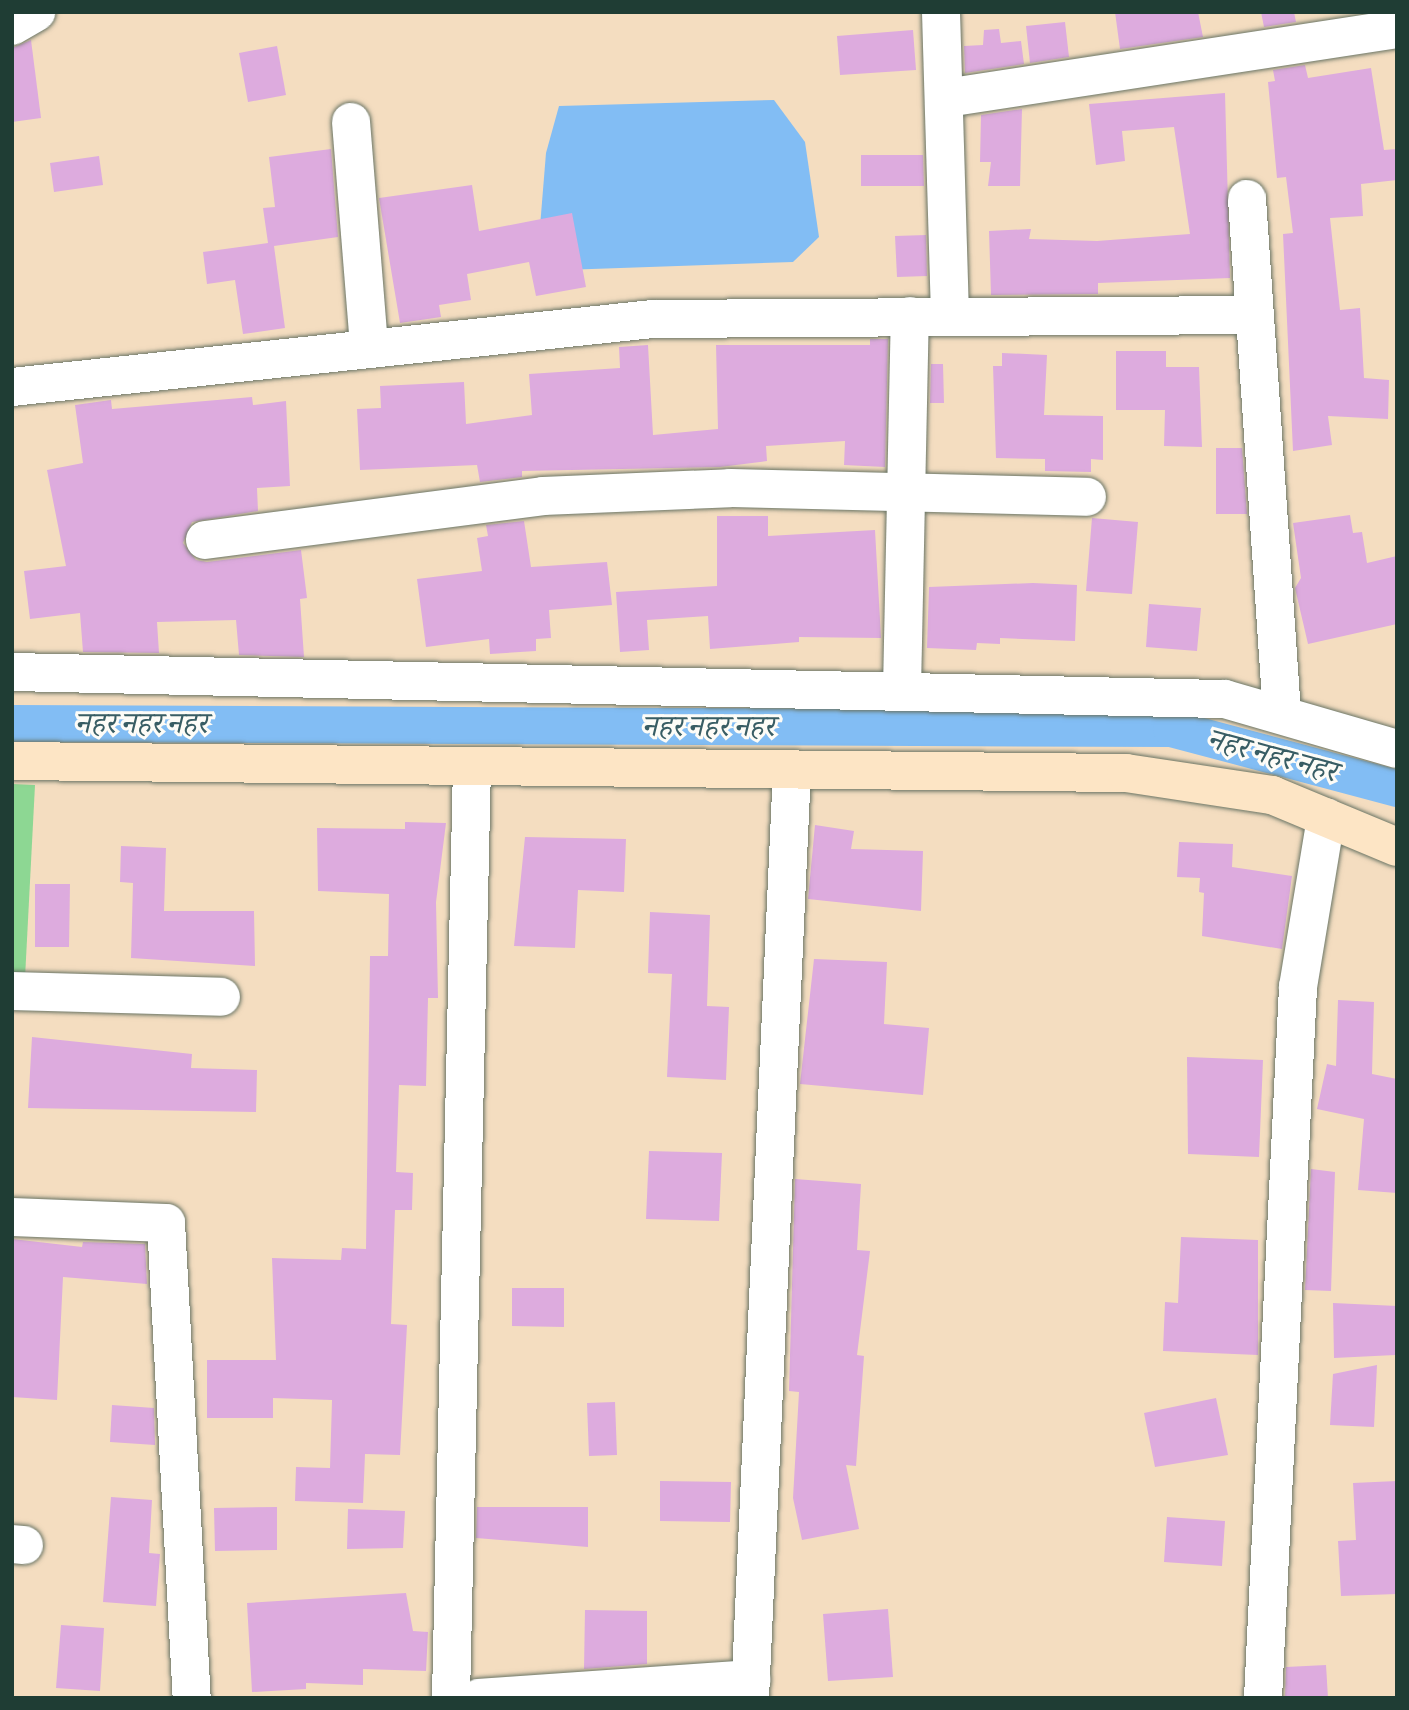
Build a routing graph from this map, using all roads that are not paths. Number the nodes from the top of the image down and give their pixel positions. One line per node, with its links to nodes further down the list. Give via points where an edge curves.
1 (36, 12): 4 (street)
2 (941, 12): 6 (street)
3 (12, 18): 4 (street)
4 (12, 26)
5 (1397, 29): 6 (street)
6 (946, 98): 11 (street)
7 (351, 122): 12 (street)
8 (1247, 199): 9 (street)
9 (1255, 315): 11 (street); 19 (street)
10 (910, 316): 11 (street); 12 (street, via 652,319); 14 (street)
11 (950, 316)
12 (369, 348): 13 (street)
13 (12, 387)
14 (902, 491): 15 (street); 16 (street, via 730,488 544,496); 18 (street)
15 (1087, 497)
16 (205, 540)
17 (12, 672): 18 (street)
18 (902, 689): 19 (street, via 1224,699)
19 (1282, 714): 20 (street)
20 (1397, 749)
21 (12, 761): 22 (main road)
22 (472, 766): 23 (main road); 31 (street)
23 (792, 769): 24 (main road, via 1126,773 1272,794); 29 (street)
24 (1326, 817): 25 (main road); 33 (street, via 1298,987)
25 (1397, 847)
26 (12, 991): 27 (street)
27 (221, 997)
28 (12, 1217): 30 (street, via 166,1223)
29 (750, 1688): 32 (street)
30 (192, 1698)
31 (451, 1698)
32 (479, 1698)
33 (1263, 1698)

